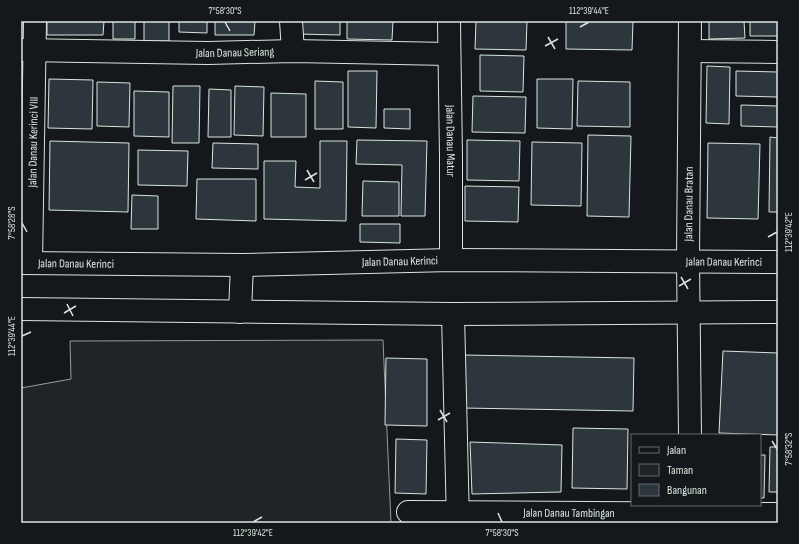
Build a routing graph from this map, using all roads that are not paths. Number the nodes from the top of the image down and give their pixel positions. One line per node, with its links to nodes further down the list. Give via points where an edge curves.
1 (35, 21): 5 (street, Jalan Danau Kerinci VIII)
2 (291, 21): 6 (street)
3 (449, 21): 9 (street, Jalan Danau Matur)
4 (690, 21): 7 (street, Jalan Danau Bratan)
5 (28, 51): 6 (street, Jalan Danau Seriang); 13 (street, Jalan Danau Kerinci VIII)
6 (293, 51): 9 (street, Jalan Danau Seriang)
7 (690, 51): 8 (street); 11 (street, Jalan Danau Bratan)
8 (778, 52)
9 (449, 54): 10 (street, Jalan Danau Matur)
10 (451, 260): 11 (street, Jalan Danau Kerinci); 14 (street, Jalan Danau Kerinci)
11 (688, 261): 12 (street, Jalan Danau Kerinci); 18 (street, Jalan Danau Bratan)
12 (778, 262)
13 (26, 263): 14 (street, Jalan Danau Kerinci)
14 (242, 265): 16 (street)
15 (21, 309): 16 (street)
16 (240, 312): 19 (street)
17 (778, 312): 18 (street)
18 (688, 313): 19 (street); 20 (street, Jalan Danau Bratan)
19 (453, 314): 24 (street)
20 (690, 434)
21 (408, 512): 24 (street, Jalan Danau Tambingan)
22 (690, 514): 23 (street, Jalan Danau Tambingan); 24 (street, Jalan Danau Tambingan)
23 (778, 514)
24 (458, 517)

